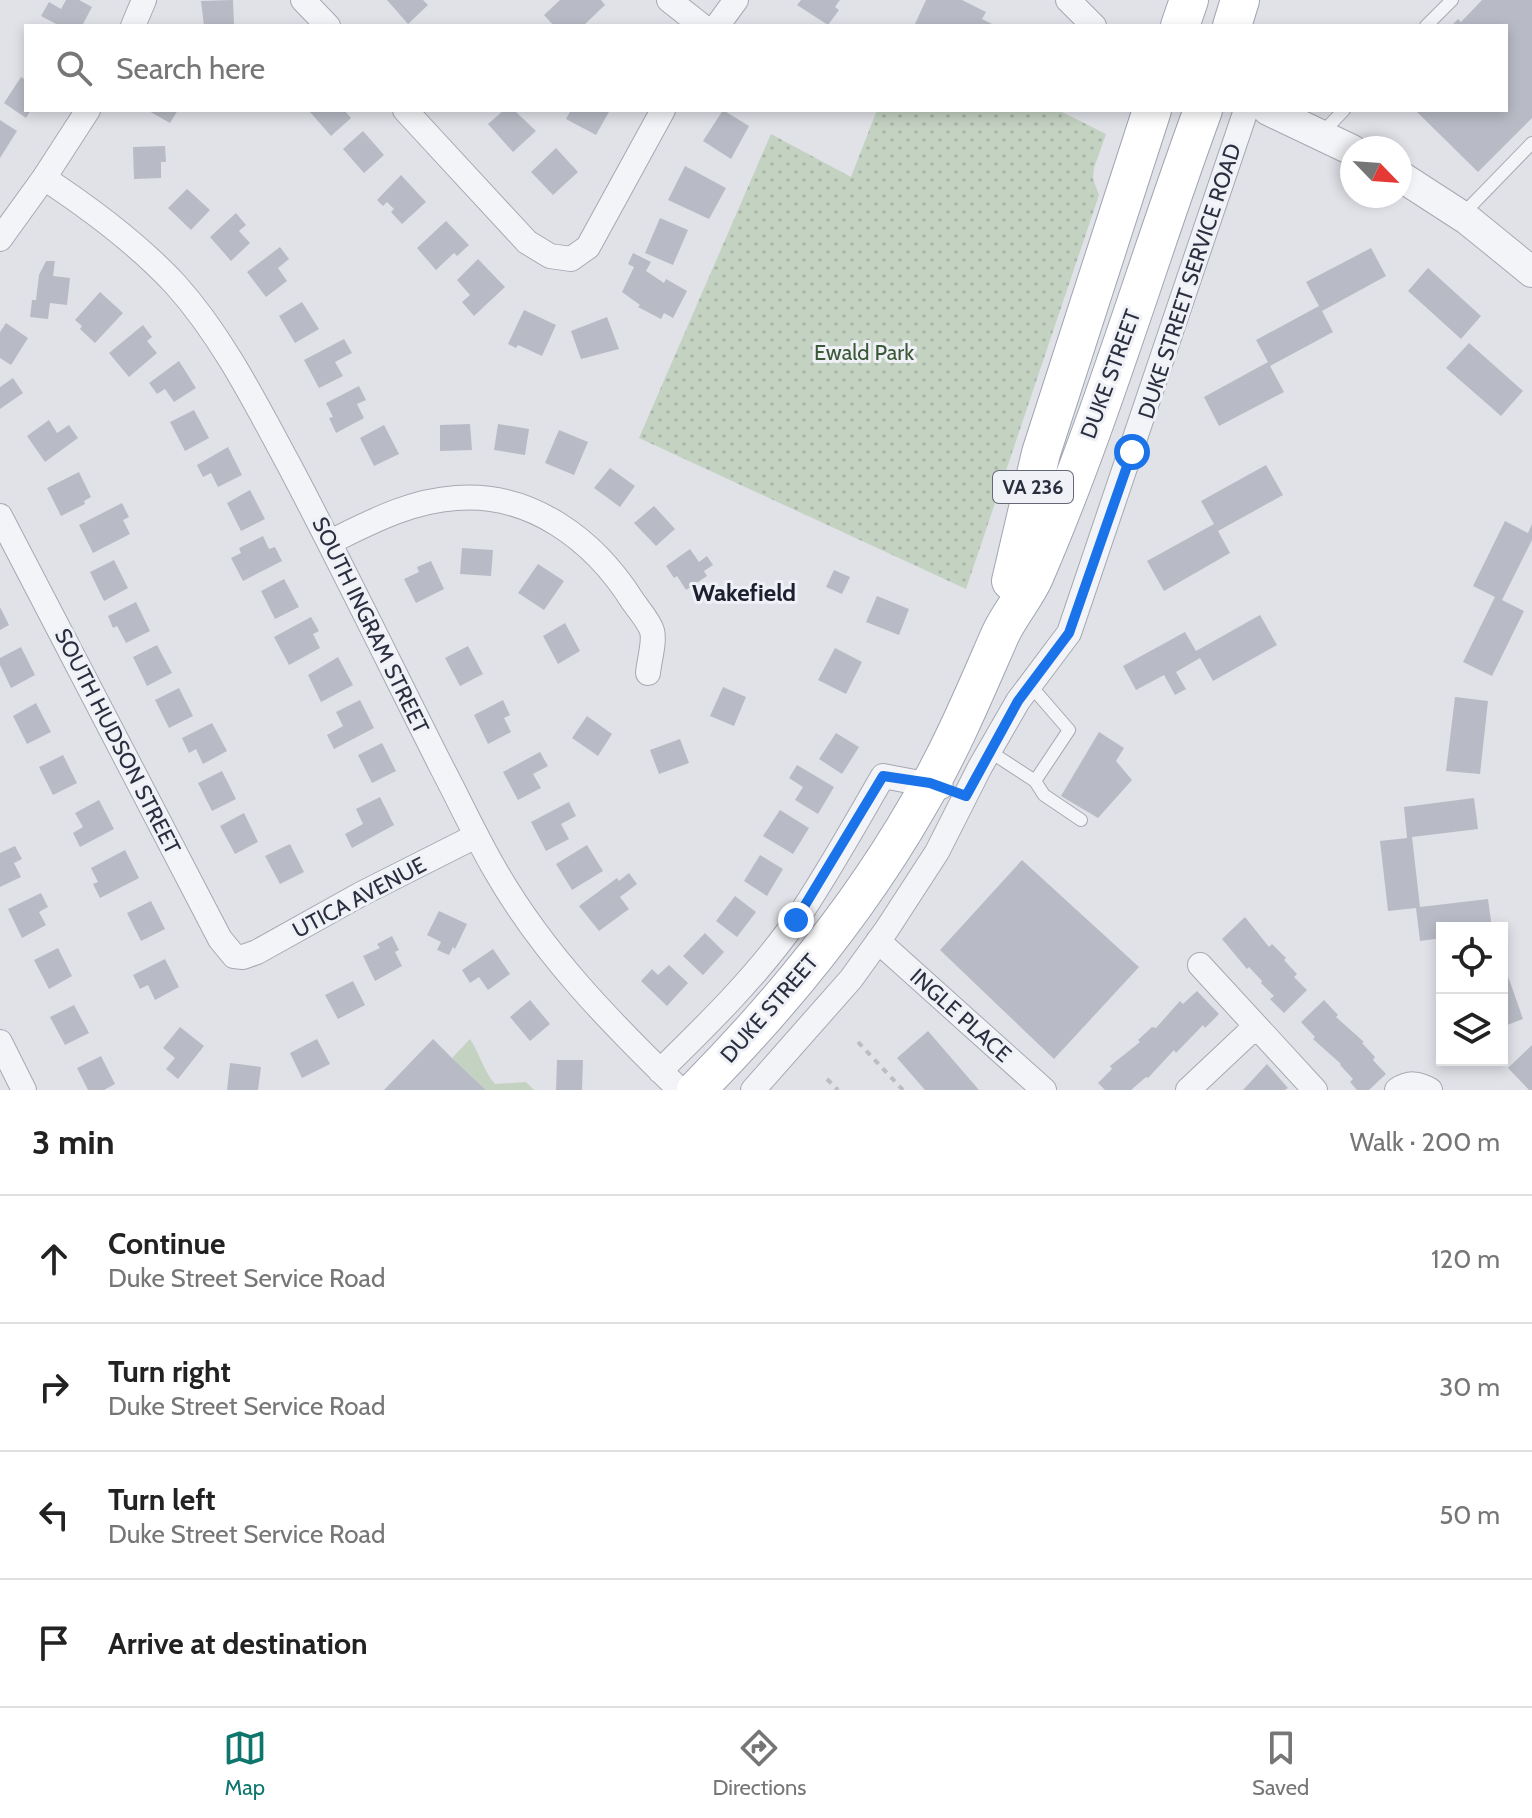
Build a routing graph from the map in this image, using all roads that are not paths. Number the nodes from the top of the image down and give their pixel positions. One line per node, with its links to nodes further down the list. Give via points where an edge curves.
1 (144, 0): 9 (street)
2 (303, 0): 10 (street)
3 (669, 0): 11 (street)
4 (736, 0): 12 (street)
5 (1189, 0): 14 (main road)
6 (1240, 0): 15 (main road)
7 (1452, 0): 16 (lane)
8 (1072, 1): 13 (street)
9 (134, 24)
10 (326, 24)
11 (699, 24)
12 (718, 24)
13 (1092, 24)
14 (1181, 24)
15 (1233, 24)
16 (1428, 24)
17 (87, 112): 28 (street)
18 (407, 112): 19 (street, via 527,242 550,256 571,259 588,247)
19 (662, 112)
20 (1151, 112): 35 (main road, DUKE STREET / VA 236, via 1041,453)
21 (1202, 112): 35 (main road, DUKE STREET / VA 236, via 1065,496 1032,580)
22 (1245, 112): 37 (street, DUKE STREET SERVICE ROAD, via 1069,633)
23 (1272, 112): 25 (street)
24 (1342, 112): 25 (lane)
25 (1321, 134): 27 (street)
26 (1532, 143): 30 (lane)
27 (1340, 144)
28 (44, 178): 31 (street); 34 (street, SOUTH INGRAM STREET, via 147,255 207,323)
29 (1412, 184): 30 (street)
30 (1461, 215): 32 (street)
31 (0, 239)
32 (1532, 272)
33 (0, 516): 45 (street, SOUTH HUDSON STREET, via 220,939 234,956)
34 (330, 542): 36 (street, via 395,510 458,497 535,512 580,537 619,580 652,631); 43 (street, SOUTH INGRAM STREET)
35 (1002, 631): 40 (main road, DUKE STREET / VA 236)
36 (648, 673)
37 (1030, 685): 38 (street, DUKE STREET SERVICE ROAD); 39 (lane, via 1069,730)
38 (989, 751): 39 (lane); 41 (street, DUKE STREET SERVICE ROAD)
39 (1035, 781): 42 (lane, via 1044,795)
40 (930, 783): 41 (street); 49 (street, via 883,776 779,943); 52 (main road, DUKE STREET / VA 236, via 829,938 753,1031)
41 (966, 796): 44 (street, DUKE STREET SERVICE ROAD, via 937,852)
42 (1081, 820)
43 (476, 836): 45 (street, UTICA AVENUE); 49 (street, SOUTH INGRAM STREET, via 541,940)
44 (878, 941): 53 (street, DUKE STREET SERVICE ROAD, via 819,1018); 54 (street, INGLE PLACE)
45 (243, 957)
46 (1200, 965): 47 (street)
47 (1256, 1026): 55 (street); 56 (street)
48 (0, 1042): 50 (street)
49 (660, 1071): 51 (street, SOUTH INGRAM STREET)
50 (24, 1090)
51 (680, 1090)
52 (696, 1090)
53 (753, 1090)
54 (1044, 1090)
55 (1188, 1090)
56 (1315, 1090)
57 (1397, 1090): 58 (street, via 1420,1084)
58 (1430, 1090)

